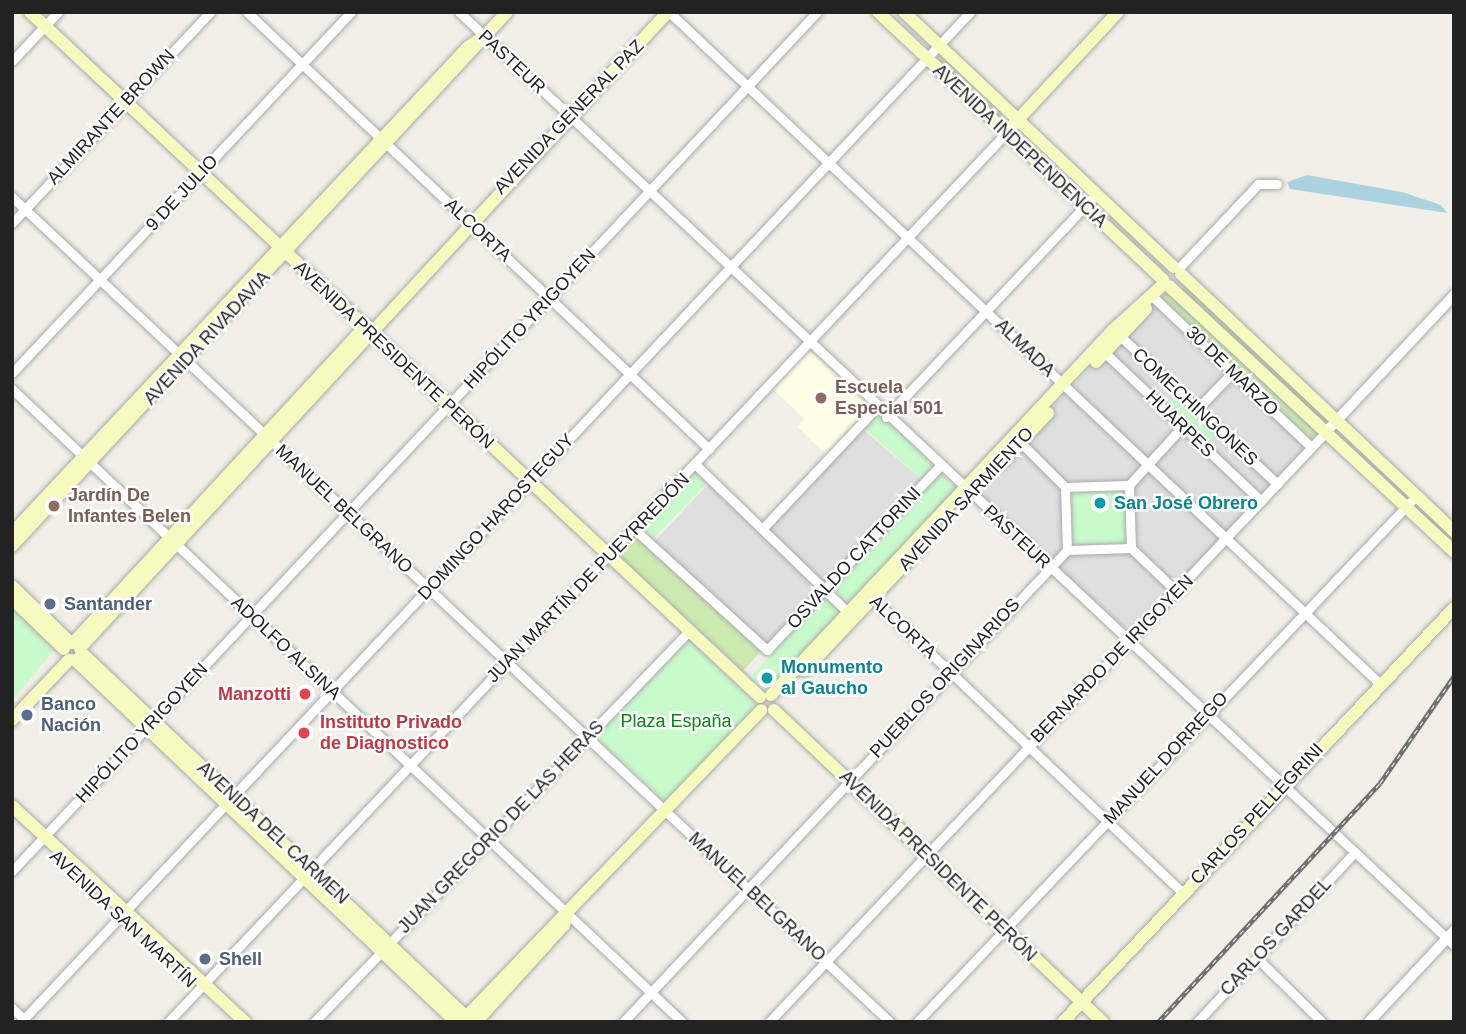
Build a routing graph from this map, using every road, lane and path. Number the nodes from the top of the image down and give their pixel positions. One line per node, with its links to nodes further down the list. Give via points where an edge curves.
1 (30, 12): 14 (main road, AVENIDA PRESIDENTE PERÓN)
2 (58, 12): 14 (street)
3 (210, 12): 21 (street, ALMIRANTE BROWN)
4 (247, 12): 19 (street, ALCORTA)
5 (351, 12): 19 (street, 9 DE JULIO)
6 (459, 12): 15 (street, PASTEUR)
7 (507, 12): 15 (main road, AVENIDA RIVADAVIA)
8 (668, 12): 20 (street, ALMADA); 22 (main road, AVENIDA GENERAL PAZ)
9 (817, 12): 20 (street, HIPÓLITO YRIGOYEN)
10 (878, 12): 17 (main road, AVENIDA INDEPENDENCIA)
11 (904, 12): 16 (main road, AVENIDA INDEPENDENCIA)
12 (970, 12): 16 (street, DOMINGO HAROSTEGUY)
13 (1111, 15): 23 (main road)
14 (45, 26): 18 (street); 21 (main road, AVENIDA PRESIDENTE PERÓN)
15 (485, 37): 22 (street, PASTEUR); 25 (main road, AVENIDA RIVADAVIA)
16 (939, 45): 17 (street, DOMINGO HAROSTEGUY); 23 (main road, AVENIDA INDEPENDENCIA)
17 (927, 58): 24 (main road, AVENIDA INDEPENDENCIA); 26 (street, DOMINGO HAROSTEGUY)
18 (12, 61)
19 (302, 64): 25 (street, ALCORTA); 27 (street, 9 DE JULIO)
20 (748, 87): 26 (street, ALMADA); 29 (street, HIPÓLITO YRIGOYEN)
21 (125, 102): 27 (main road, AVENIDA PRESIDENTE PERÓN); 33 (street, ALMIRANTE BROWN)
22 (569, 116): 29 (street, PASTEUR); 34 (main road, AVENIDA GENERAL PAZ)
23 (1018, 120): 24 (main road); 30 (main road, AVENIDA INDEPENDENCIA)
24 (1006, 133): 32 (main road, AVENIDA INDEPENDENCIA); 36 (street, JUAN MARTÍN DE PUEYRREDÓN)
25 (384, 142): 34 (street, ALCORTA); 37 (main road, AVENIDA RIVADAVIA)
26 (829, 163): 36 (street, ALMADA); 38 (street, DOMINGO HAROSTEGUY)
27 (200, 173): 37 (main road, AVENIDA PRESIDENTE PERÓN); 40 (street, 9 DE JULIO)
28 (1278, 184): 39 (street, via 1258,184)
29 (650, 191): 38 (street, PASTEUR); 44 (street, HIPÓLITO YRIGOYEN)
30 (1096, 194): 32 (street); 39 (main road, AVENIDA INDEPENDENCIA)
31 (12, 197): 33 (street, MANUEL BELGRANO)
32 (1084, 206): 41 (main road, AVENIDA INDEPENDENCIA); 45 (street)
33 (25, 209): 35 (street, ALMIRANTE BROWN); 40 (street, MANUEL BELGRANO)
34 (469, 221): 44 (street, ALCORTA); 46 (main road, AVENIDA GENERAL PAZ, via 456,229)
35 (12, 223)
36 (908, 237): 45 (street, ALMADA); 48 (street, JUAN MARTÍN DE PUEYRREDÓN)
37 (283, 250): 46 (main road, AVENIDA PRESIDENTE PERÓN); 50 (main road, AVENIDA RIVADAVIA)
38 (730, 268): 48 (street, PASTEUR); 53 (street, DOMINGO HAROSTEGUY)
39 (1178, 270): 41 (main road, AVENIDA SARMIENTO, via 1178,284); 60 (main road, AVENIDA INDEPENDENCIA)
40 (100, 280): 50 (street, MANUEL BELGRANO); 52 (street, 9 DE JULIO)
41 (1166, 283): 43 (main road, AVENIDA SARMIENTO); 62 (main road, AVENIDA INDEPENDENCIA)
42 (1454, 295): 60 (street, BERNARDO DE IRIGOYEN)
43 (1153, 296): 47 (main road, AVENIDA SARMIENTO); 51 (street, 30 DE MARZO)
44 (550, 298): 53 (street, ALCORTA); 56 (street, HIPÓLITO YRIGOYEN)
45 (985, 310): 54 (street, ALMADA); 59 (street)
46 (367, 330): 56 (main road, AVENIDA PRESIDENTE PERÓN); 63 (main road, AVENIDA GENERAL PAZ)
47 (1116, 333): 49 (main road, AVENIDA SARMIENTO); 58 (street, COMECHINGONES)
48 (809, 341): 57 (street, PASTEUR); 66 (street, JUAN MARTÍN DE PUEYRREDÓN)
49 (1101, 349): 54 (main road, AVENIDA SARMIENTO); 61 (street, HUARPES)
50 (182, 357): 63 (street, MANUEL BELGRANO); 67 (main road, AVENIDA RIVADAVIA)
51 (1234, 371): 58 (street); 65 (street, 30 DE MARZO)
52 (12, 373)
53 (630, 374): 66 (street, ALCORTA); 71 (street, DOMINGO HAROSTEGUY)
54 (1066, 388): 64 (main road, AVENIDA SARMIENTO); 70 (street, ALMADA)
55 (12, 390): 67 (street, ADOLFO ALSINA)
56 (448, 406): 71 (main road, AVENIDA PRESIDENTE PERÓN); 79 (street, HIPÓLITO YRIGOYEN)
57 (877, 407): 59 (street, PASTEUR); 80 (street)
58 (1197, 409): 72 (street, COMECHINGONES)
59 (886, 417): 69 (street, PASTEUR)
60 (1336, 421): 62 (street, BERNARDO DE IRIGOYEN); 76 (main road, AVENIDA INDEPENDENCIA)
61 (1182, 427): 70 (street); 77 (street, HUARPES)
62 (1326, 432): 65 (street, BERNARDO DE IRIGOYEN); 78 (main road, AVENIDA INDEPENDENCIA)
63 (268, 438): 79 (street, MANUEL BELGRANO); 85 (main road, AVENIDA GENERAL PAZ)
64 (1017, 439): 74 (street); 75 (main road, AVENIDA SARMIENTO)
65 (1311, 447): 72 (street, BERNARDO DE IRIGOYEN)
66 (709, 449): 68 (street, JUAN MARTÍN DE PUEYRREDÓN)
67 (86, 459): 83 (main road, AVENIDA RIVADAVIA); 85 (street, ADOLFO ALSINA); 86 (main road, AVENIDA RIVADAVIA)
68 (696, 465): 80 (street); 81 (street, JUAN MARTÍN DE PUEYRREDÓN)
69 (940, 466): 75 (street, PASTEUR); 94 (street, OSVALDO CATTORINI)
70 (1146, 466): 73 (street); 84 (street, ALMADA)
71 (529, 482): 90 (main road, AVENIDA PRESIDENTE PERÓN); 93 (street, DOMINGO HAROSTEGUY)
72 (1278, 484): 77 (street, BERNARDO DE IRIGOYEN)
73 (1129, 485): 74 (street); 87 (street)
74 (1065, 487): 88 (street)
75 (968, 492): 91 (street, PASTEUR); 96 (main road, AVENIDA SARMIENTO)
76 (1416, 496): 78 (street, MANUEL DORREGO); 82 (main road, AVENIDA INDEPENDENCIA)
77 (1261, 501): 84 (street, BERNARDO DE IRIGOYEN)
78 (1406, 507): 89 (main road, AVENIDA INDEPENDENCIA); 99 (street, MANUEL DORREGO)
79 (348, 512): 93 (street, MANUEL BELGRANO); 100 (street, HIPÓLITO YRIGOYEN)
80 (763, 528): 94 (street)
81 (634, 529): 90 (street, JUAN MARTÍN DE PUEYRREDÓN); 94 (street, OSVALDO CATTORINI, via 767,650)
82 (1454, 531)
83 (12, 533)
84 (1225, 539): 95 (street, BERNARDO DE IRIGOYEN); 99 (street, ALMADA)
85 (172, 540): 100 (street, ADOLFO ALSINA); 104 (main road, AVENIDA GENERAL PAZ)
86 (12, 546)
87 (1131, 548): 88 (street); 95 (street)
88 (1067, 550): 91 (street, PUEBLOS ORIGINARIOS)
89 (1454, 552)
90 (607, 556): 102 (main road, AVENIDA PRESIDENTE PERÓN); 105 (street, JUAN MARTÍN DE PUEYRREDÓN)
91 (1049, 568): 103 (street, PASTEUR); 106 (street, PUEBLOS ORIGINARIOS)
92 (12, 586): 104 (main road, AVENIDA DEL CARMEN)
93 (429, 588): 105 (street, MANUEL BELGRANO); 108 (street, DOMINGO HAROSTEGUY)
94 (825, 588): 101 (street)
95 (1176, 591): 103 (street, BERNARDO DE IRIGOYEN)
96 (869, 595): 101 (main road, AVENIDA SARMIENTO); 106 (street, ALCORTA)
97 (12, 600): 104 (main road, AVENIDA DEL CARMEN)
98 (1454, 608): 107 (main road, CARLOS PELLEGRINI)
99 (1305, 614): 107 (street, ALMADA); 111 (street, MANUEL DORREGO)
100 (252, 615): 108 (street, ADOLFO ALSINA); 113 (street, HIPÓLITO YRIGOYEN)
101 (850, 615): 109 (main road, AVENIDA SARMIENTO)
102 (688, 632): 109 (main road, AVENIDA PRESIDENTE PERÓN); 114 (street, JUAN GREGORIO DE LAS HERAS)
103 (1127, 643): 111 (street, PASTEUR); 115 (street, BERNARDO DE IRIGOYEN)
104 (72, 651): 110 (main road, AVENIDA GENERAL PAZ); 112 (main road, AVENIDA GENERAL PAZ); 113 (main road, AVENIDA DEL CARMEN)
105 (507, 662): 114 (street, MANUEL BELGRANO); 116 (street, JUAN MARTÍN DE PUEYRREDÓN)
106 (950, 672): 115 (street, ALCORTA); 117 (street, PUEBLOS ORIGINARIOS)
107 (1380, 684): 118 (main road, CARLOS PELLEGRINI)
108 (332, 691): 116 (street, ADOLFO ALSINA); 119 (street, DOMINGO HAROSTEGUY)
109 (768, 703): 117 (main road, AVENIDA PRESIDENTE PERÓN); 121 (main road, AVENIDA SARMIENTO)
110 (12, 711)
111 (1206, 715): 118 (street, PASTEUR); 123 (street, MANUEL DORREGO)
112 (12, 720)
113 (151, 725): 119 (main road, AVENIDA DEL CARMEN); 125 (street, HIPÓLITO YRIGOYEN)
114 (588, 738): 121 (street, MANUEL BELGRANO); 124 (street, JUAN GREGORIO DE LAS HERAS)
115 (1027, 747): 123 (street, ALCORTA); 127 (street, BERNARDO DE IRIGOYEN)
116 (411, 764): 124 (street, ADOLFO ALSINA); 129 (street, JUAN MARTÍN DE PUEYRREDÓN)
117 (849, 782): 127 (main road, AVENIDA PRESIDENTE PERÓN); 130 (street, PUEBLOS ORIGINARIOS)
118 (1283, 787): 126 (street, PASTEUR); 131 (main road, CARLOS PELLEGRINI)
119 (230, 800): 129 (main road, AVENIDA DEL CARMEN); 132 (street, DOMINGO HAROSTEGUY)
120 (12, 806): 125 (main road, AVENIDA SAN MARTÍN)
121 (665, 811): 130 (street, MANUEL BELGRANO); 133 (main road, AVENIDA SARMIENTO)
122 (12, 815): 125 (main road, AVENIDA SAN MARTÍN)
123 (1106, 821): 131 (street, ALCORTA); 134 (street, MANUEL DORREGO)
124 (487, 838): 133 (street, ADOLFO ALSINA); 136 (street, JUAN GREGORIO DE LAS HERAS)
125 (43, 839): 128 (street, HIPÓLITO YRIGOYEN); 132 (main road, AVENIDA SAN MARTÍN)
126 (1355, 852): 135 (street, PASTEUR); 137 (street, CARLOS GARDEL)
127 (927, 854): 134 (main road, AVENIDA PRESIDENTE PERÓN); 138 (street, BERNARDO DE IRIGOYEN)
128 (12, 871)
129 (308, 874): 136 (main road, AVENIDA DEL CARMEN); 139 (street, JUAN MARTÍN DE PUEYRREDÓN)
130 (748, 888): 138 (street, MANUEL BELGRANO); 140 (street, PUEBLOS ORIGINARIOS)
131 (1183, 894): 141 (main road, CARLOS PELLEGRINI)
132 (123, 914): 139 (main road, AVENIDA SAN MARTÍN); 144 (street, DOMINGO HAROSTEGUY)
133 (567, 915): 140 (street, ADOLFO ALSINA); 143 (main road, AVENIDA SARMIENTO, via 565,925)
134 (1004, 929): 141 (main road, AVENIDA PRESIDENTE PERÓN); 153 (street, MANUEL DORREGO)
135 (1451, 938): 158 (street)
136 (384, 946): 143 (main road, AVENIDA DEL CARMEN); 148 (street, JUAN GREGORIO DE LAS HERAS)
137 (1257, 958): 156 (street, CARLOS GARDEL); 157 (street)
138 (827, 963): 151 (street, BERNARDO DE IRIGOYEN); 152 (street, MANUEL BELGRANO)
139 (201, 987): 145 (street, JUAN MARTÍN DE PUEYRREDÓN); 146 (main road, AVENIDA SAN MARTÍN); 147 (main road, AVENIDA SAN MARTÍN)
140 (652, 991): 149 (street, PUEBLOS ORIGINARIOS); 150 (street, ADOLFO ALSINA)
141 (1081, 1002): 154 (main road, CARLOS PELLEGRINI); 155 (main road, AVENIDA PRESIDENTE PERÓN)
142 (12, 1008): 144 (street)
143 (466, 1020)
144 (24, 1021)
145 (168, 1022)
146 (233, 1022)
147 (245, 1022)
148 (314, 1022)
149 (623, 1022)
150 (682, 1022)
151 (769, 1022)
152 (890, 1022)
153 (917, 1022)
154 (1063, 1022)
155 (1103, 1022)
156 (1197, 1022)
157 (1322, 1022)
158 (1369, 1022)

